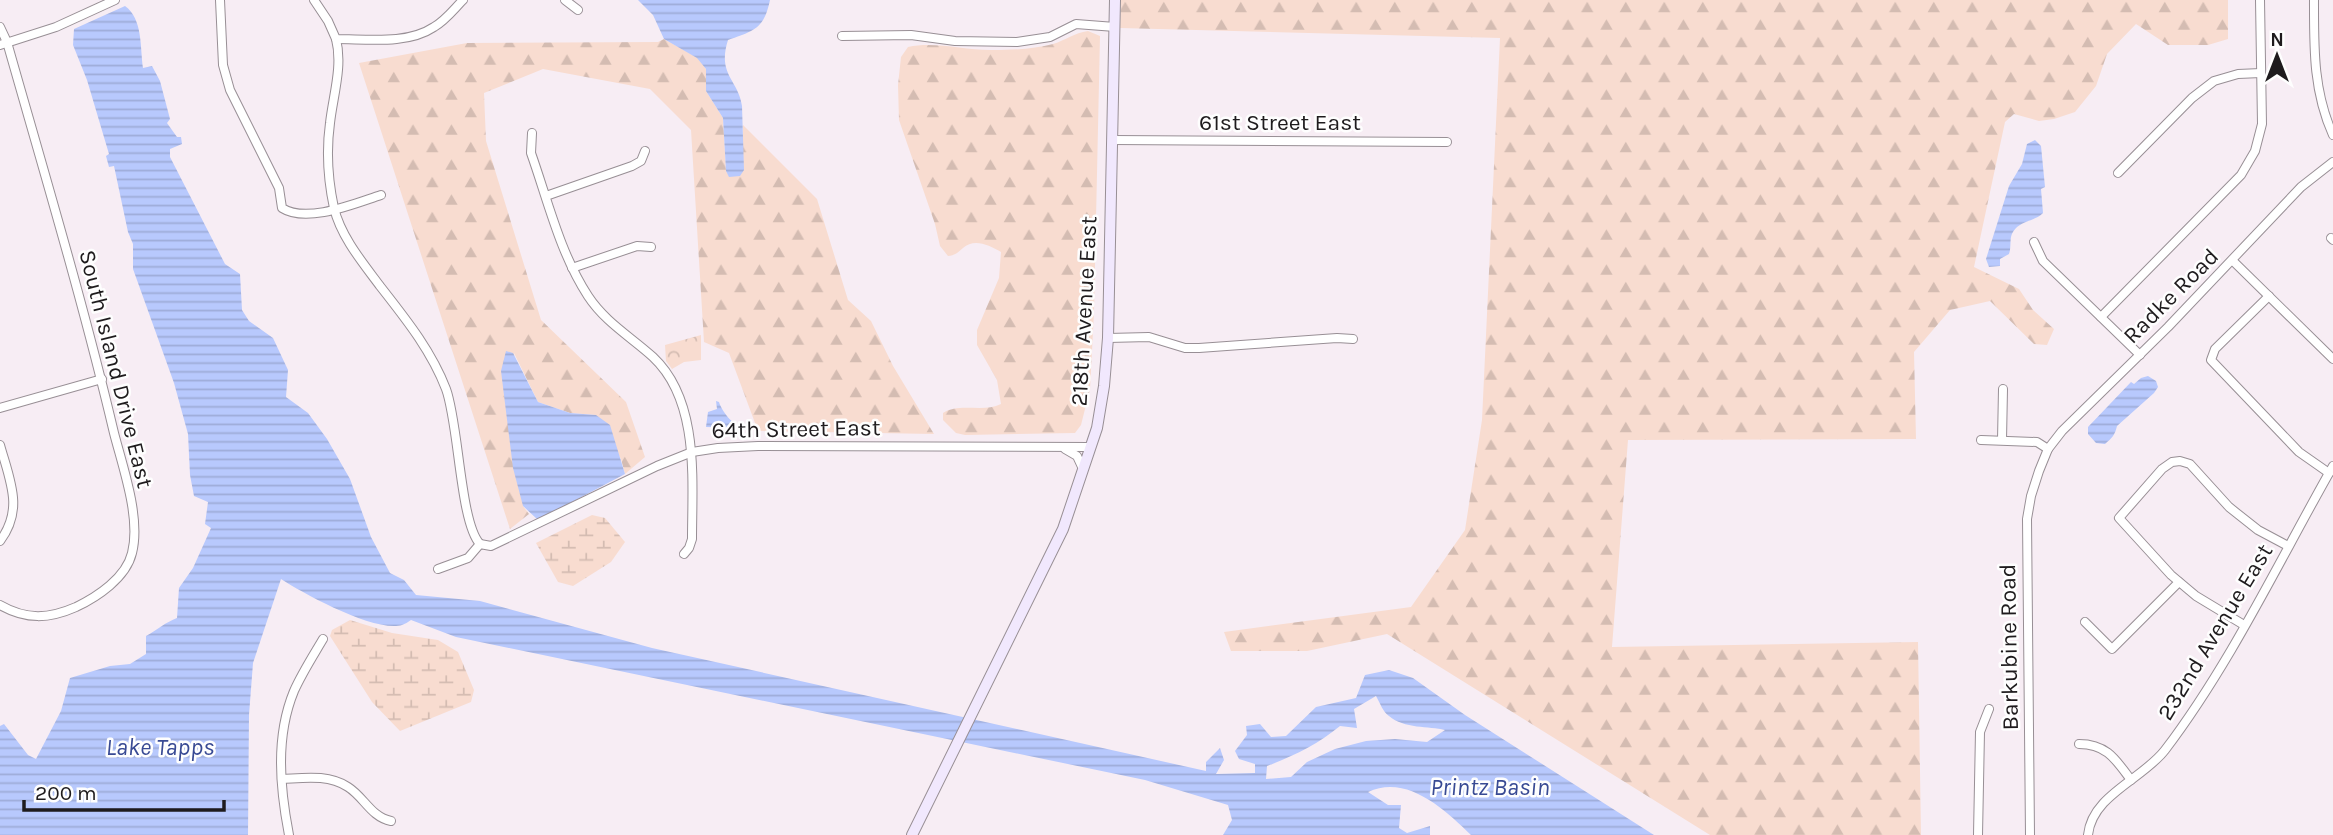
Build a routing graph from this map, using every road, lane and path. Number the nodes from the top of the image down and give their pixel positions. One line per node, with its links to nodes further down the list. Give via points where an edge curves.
1 (115, 0): 14 (street, via 56,27)
2 (220, 0): 25 (street, via 223,65 230,90 279,188 282,208 309,213)
3 (314, 0): 13 (street)
4 (463, 0): 13 (street, via 434,27 418,34)
5 (565, 0): 9 (street)
6 (1115, 0): 11 (street, 218th Avenue East)
7 (2260, 0): 15 (street)
8 (2314, 0): 17 (street, via 2314,65)
9 (578, 10)
10 (0, 27): 14 (street, South Island Drive East)
11 (1115, 27): 12 (street, via 1076,24 1050,37 1017,42); 18 (street, 218th Avenue East)
12 (842, 36)
13 (335, 39): 25 (street, via 338,60 327,149)
14 (3, 43): 36 (street, South Island Drive East)
15 (2261, 73): 22 (street, via 2214,81); 31 (street, via 2262,124 2255,151 2241,175)
16 (532, 132): 24 (street, via 531,153)
17 (2333, 135)
18 (1112, 140): 19 (street, 61st Street East); 32 (street, 218th Avenue East)
19 (1447, 142)
20 (645, 151): 24 (street, via 632,166)
21 (2333, 162): 28 (street, Radke Road, via 2301,187)
22 (2118, 173)
23 (381, 195): 25 (street)
24 (546, 195): 29 (street)
25 (335, 210): 50 (street, via 358,257 418,336 438,371 450,403 473,535)
26 (2034, 242): 31 (street, via 2043,261)
27 (651, 247): 29 (street, via 637,246)
28 (2233, 261): 30 (street); 34 (street, Radke Road)
29 (572, 268): 45 (street, via 598,309 672,380)
30 (2269, 296): 35 (street); 47 (street, via 2215,349 2211,360 2299,452)
31 (2101, 317): 34 (street)
32 (1108, 338): 33 (street, via 1149,337 1185,348); 43 (street, 218th Avenue East, via 1101,408)
33 (1353, 339)
34 (2140, 355): 44 (street, Radke Road)
35 (2333, 359)
36 (102, 379): 38 (street); 55 (street, South Island Drive East, via 131,507 131,557 108,587 69,610 36,618)
37 (2003, 389): 40 (street)
38 (0, 408)
39 (1981, 440): 40 (street)
40 (2002, 440): 44 (street, via 2037,442)
41 (0, 445): 49 (street, via 14,505 11,524)
42 (1059, 446): 43 (street, 64th Street East); 45 (street, 64th Street East, via 758,446); 48 (street, via 1077,456)
43 (1091, 447): 48 (street, 218th Avenue East)
44 (2048, 449): 46 (street, Radke Road)
45 (692, 452): 50 (street, 64th Street East, via 491,546); 52 (street, via 692,539)
46 (2043, 462): 67 (street, Barkubine Road, via 2027,519)
47 (2331, 469): 51 (street, 232nd Avenue East)
48 (1083, 471): 65 (street, 218th Avenue East, via 1063,529)
49 (0, 541)
50 (480, 544): 53 (street, 64th Street East, via 468,558)
51 (2288, 546): 54 (street, via 2228,507 2190,464 2172,463 2119,518); 57 (street, 232nd Avenue East)
52 (684, 554)
53 (438, 569)
54 (2179, 582): 56 (street, via 2112,649); 57 (street)
55 (0, 605)
56 (2085, 622)
57 (2244, 625): 62 (street, 232nd Avenue East, via 2178,732 2157,761)
58 (323, 639): 61 (street, via 296,687 285,720)
59 (1989, 709): 66 (street, via 1980,732)
60 (2079, 744): 62 (street, via 2091,744 2113,755)
61 (282, 779): 63 (street, via 337,781 354,791 375,814); 64 (street)
62 (2132, 780): 68 (street, 232nd Avenue East, via 2097,813)
63 (391, 821)
64 (289, 835)
65 (912, 835)
66 (1978, 835)
67 (2030, 835)
68 (2088, 835)

